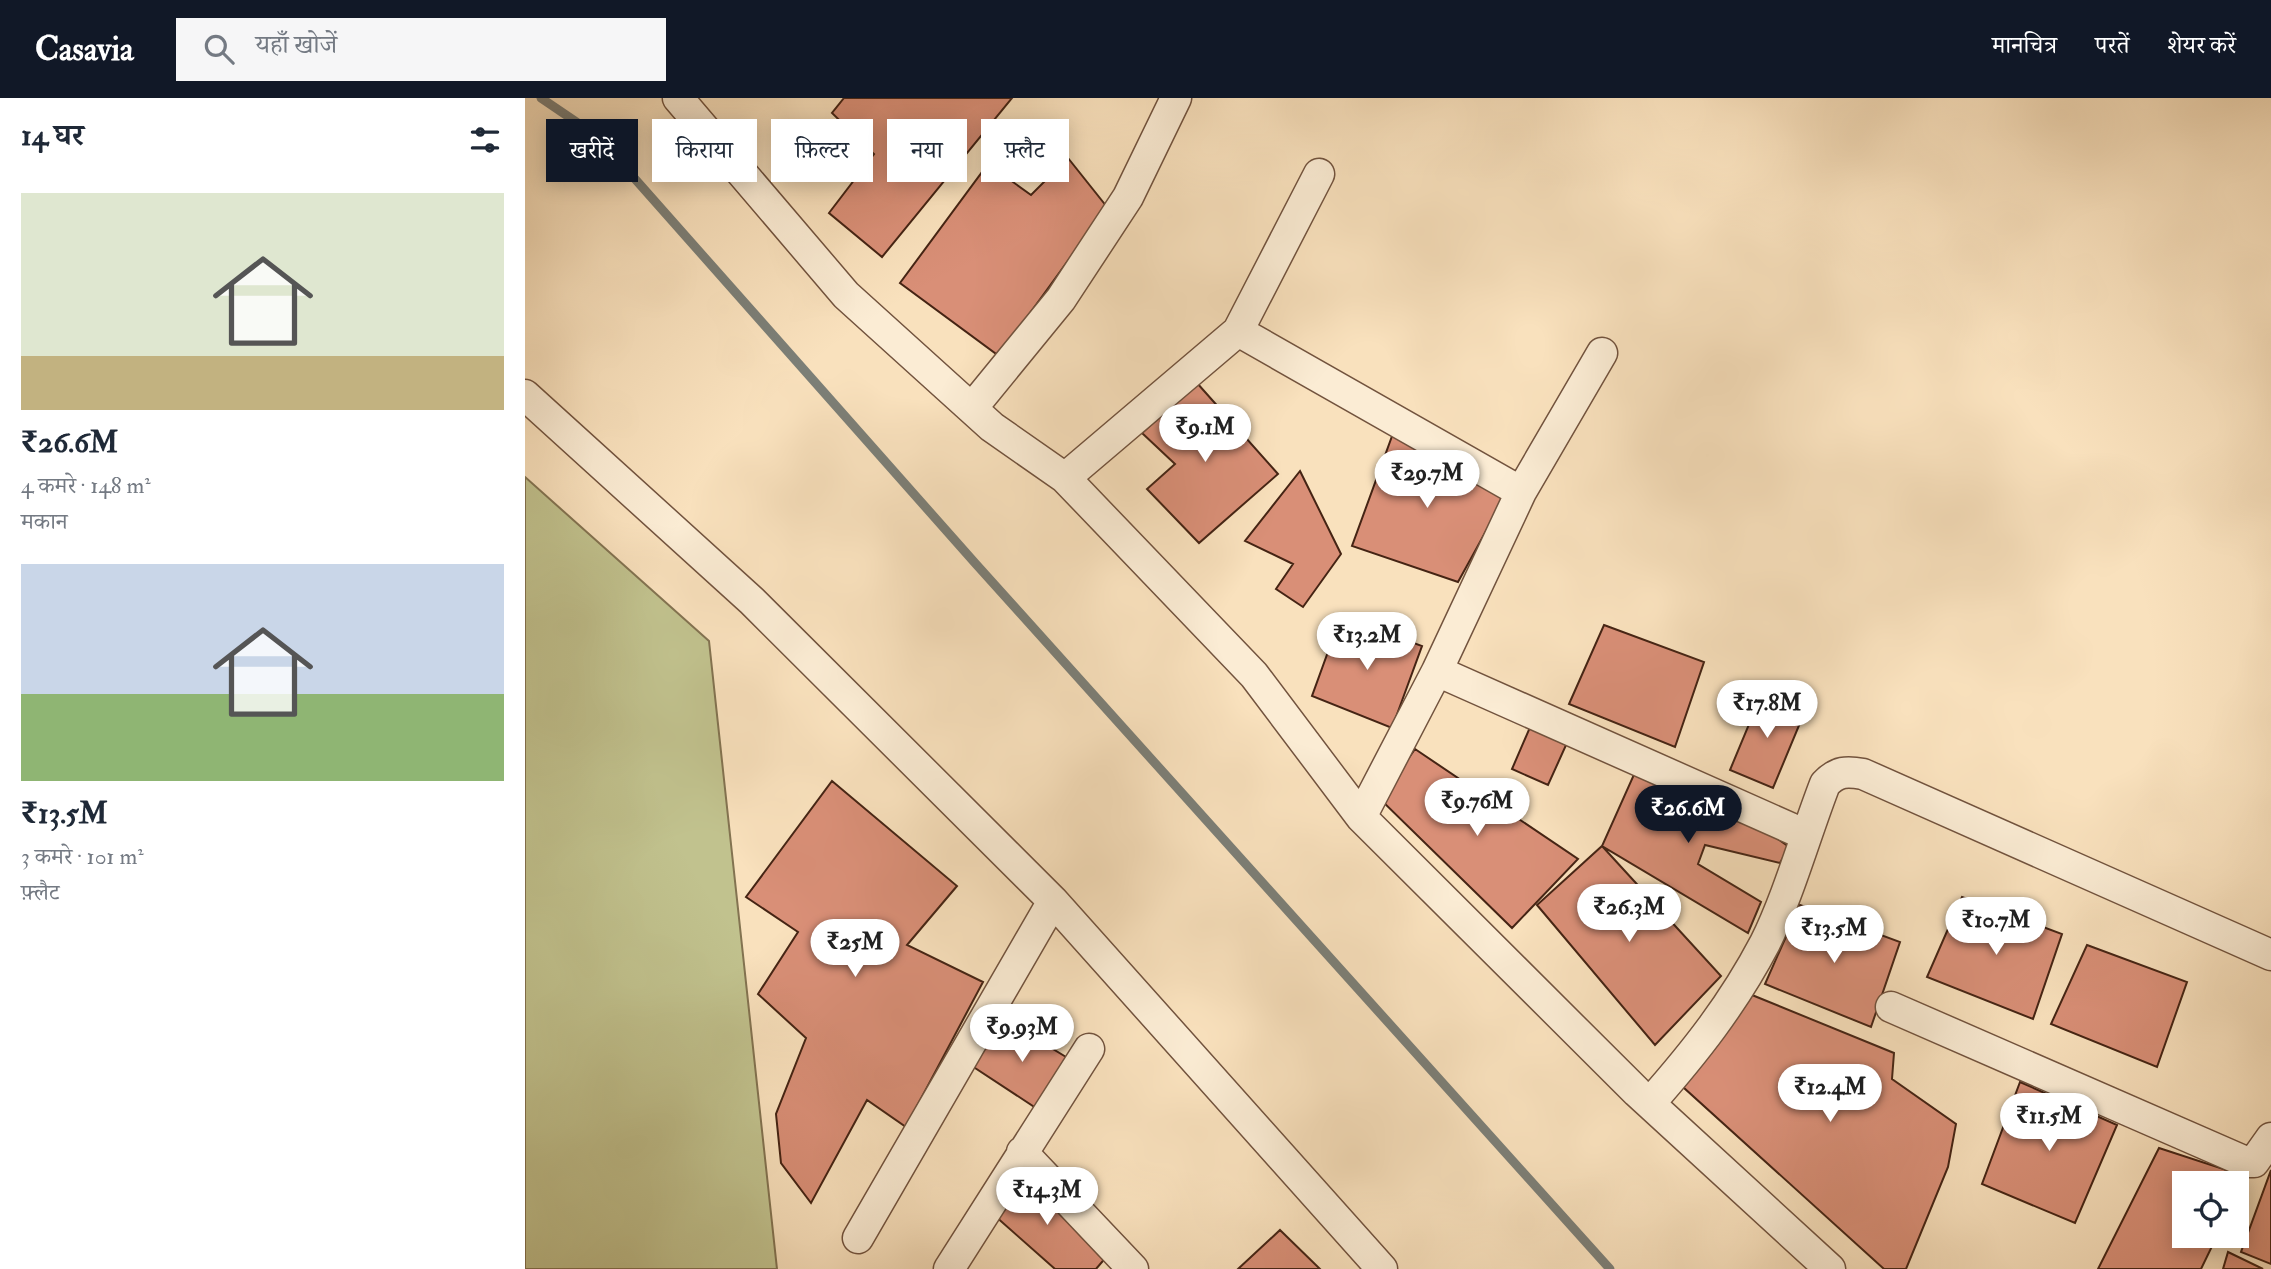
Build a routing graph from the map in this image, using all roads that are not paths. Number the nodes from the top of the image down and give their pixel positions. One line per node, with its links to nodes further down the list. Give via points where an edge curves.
1 (678, 98): 7 (street, via 846,295)
2 (1176, 98): 7 (street, via 1128,197 1106,231 1061,299)
3 (1319, 174): 4 (street)
4 (1238, 331): 8 (street); 9 (street)
5 (1602, 353): 9 (street)
6 (525, 396): 13 (street, via 752,601)
7 (972, 408): 8 (street)
8 (1065, 478): 11 (street, via 1254,675)
9 (1521, 492): 10 (street)
10 (1437, 671): 11 (street); 12 (street)
11 (1361, 817): 17 (street)
12 (1806, 835): 14 (street, via 1825,784 1848,771 1863,774); 17 (street, via 1766,941 1743,982 1703,1044)
13 (1053, 901): 20 (street); 23 (street)
14 (2271, 955)
15 (1891, 1007): 18 (street, via 2246,1162 2254,1162)
16 (1089, 1049): 19 (street)
17 (1650, 1102): 24 (street)
18 (2271, 1139)
19 (1022, 1152): 21 (street); 22 (street)
20 (858, 1238)
21 (949, 1269)
22 (1133, 1269)
23 (1382, 1269)
24 (1830, 1269)

